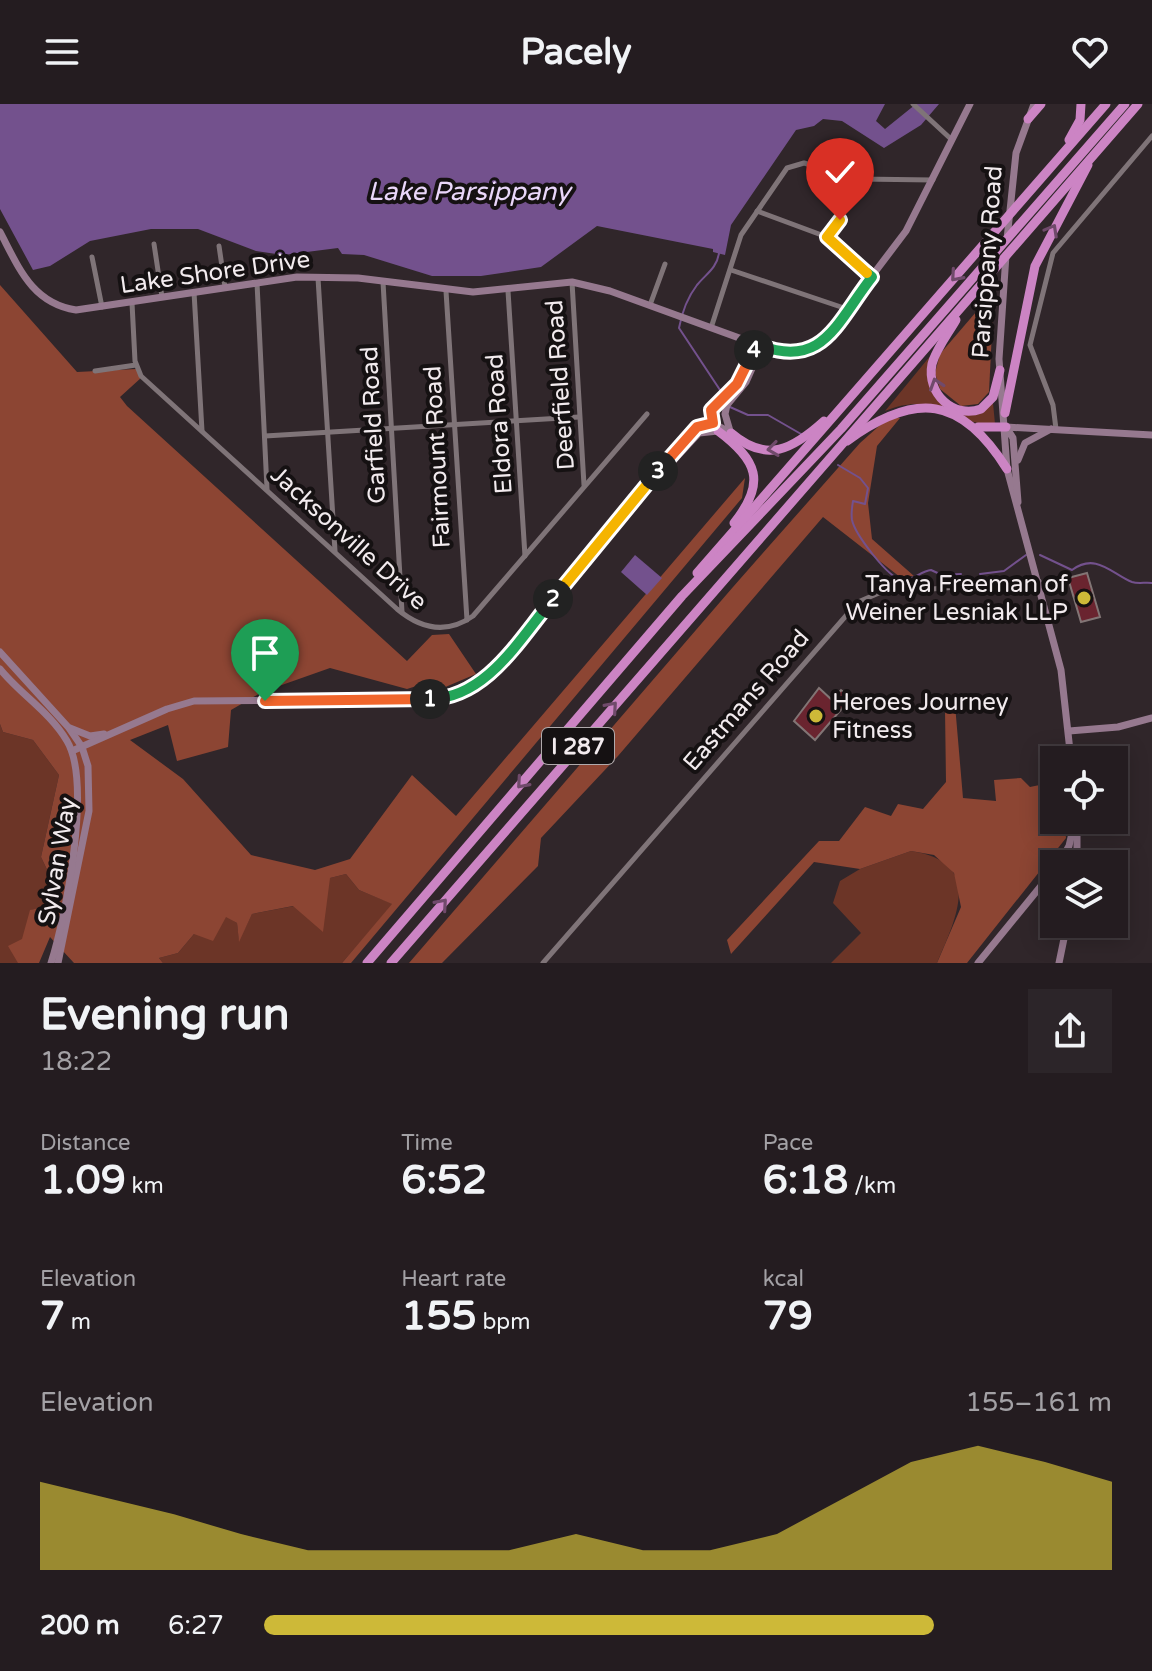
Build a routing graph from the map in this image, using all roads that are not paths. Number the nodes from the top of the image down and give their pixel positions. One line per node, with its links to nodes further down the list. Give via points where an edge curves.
1 (970, 104): 11 (street)
2 (1034, 104): 9 (street, Parsippany Road)
3 (1041, 104): 9 (highway)
4 (1081, 104): 13 (highway, via 1080,120)
5 (1106, 104): 13 (highway, I 287)
6 (1125, 104): 68 (highway, via 841,429)
7 (1138, 104): 12 (highway, I 287)
8 (914, 105): 11 (street)
9 (1028, 119): 42 (street, Parsippany Road, via 1017,146 1012,188)
10 (1152, 136): 53 (street, via 1053,253 1030,345 1053,405)
11 (952, 140): 15 (street)
12 (1095, 153): 35 (highway, I 287); 45 (highway, one-way to 12, via 1035,266)
13 (1062, 154): 44 (highway, I 287, one-way to 44)
14 (863, 180): 15 (street); 16 (street, via 794,164); 18 (street)
15 (933, 180): 25 (street, via 906,231)
16 (757, 211): 18 (street); 23 (street, via 741,235)
17 (0, 232): 37 (street, Lake Shore Drive, via 41,297 65,308)
18 (827, 237): 25 (street)
19 (154, 244): 33 (street)
20 (219, 246): 29 (street)
21 (92, 257): 37 (street)
22 (665, 264): 36 (street)
23 (731, 270): 38 (street); 39 (street)
24 (318, 277): 26 (street, Lake Shore Drive); 27 (street, Lake Shore Drive); 56 (street)
25 (872, 277): 38 (street)
26 (257, 282): 29 (street, Lake Shore Drive); 59 (street)
27 (383, 282): 30 (street, Lake Shore Drive); 54 (street, Garfield Road)
28 (572, 282): 31 (street, Lake Shore Drive); 36 (street, Lake Shore Drive); 47 (street, Deerfield Road)
29 (225, 287): 32 (street, Lake Shore Drive)
30 (446, 291): 31 (street, Lake Shore Drive); 49 (street, Fairmount Road)
31 (508, 291): 48 (street, Eldora Road)
32 (194, 292): 33 (street, Lake Shore Drive); 55 (street)
33 (162, 298): 34 (street, Lake Shore Drive)
34 (132, 303): 37 (street, Lake Shore Drive); 41 (street)
35 (965, 303): 42 (highway, one-way to 35, via 993,397 977,410 954,409 937,393 932,364); 60 (highway, I 287)
36 (649, 306): 39 (street, Lake Shore Drive)
37 (102, 308)
38 (847, 309): 40 (street, Lake Shore Drive, via 818,345 797,354)
39 (711, 329): 40 (street, Lake Shore Drive)
40 (759, 345): 50 (street, via 741,379 711,410); 57 (street, via 746,382 727,405 725,420)
41 (136, 365): 43 (street); 55 (street, Jacksonville Drive, via 141,376)
42 (1000, 370): 45 (street, Parsippany Road)
43 (95, 371)
44 (856, 392): 57 (highway, one-way to 57, via 810,434 787,447 755,450); 64 (highway, I 287)
45 (1005, 413): 52 (street, Parsippany Road)
46 (647, 414): 62 (street)
47 (579, 417): 48 (street); 62 (street, Deerfield Road)
48 (517, 421): 49 (street); 66 (street, Eldora Road)
49 (454, 425): 54 (street); 70 (street, Fairmount Road)
50 (716, 427): 57 (street); 64 (highway, via 747,457 755,482); 76 (street, via 699,433 491,672 461,695 194,701)
51 (975, 427): 52 (highway); 60 (highway, via 935,409 912,407 880,419); 61 (highway)
52 (1006, 427): 53 (street); 61 (street, Parsippany Road, via 1003,438)
53 (1054, 428): 58 (street); 61 (street, via 1025,443)
54 (392, 429): 56 (street); 69 (street, Garfield Road)
55 (202, 431): 63 (street, Jacksonville Drive)
56 (328, 433): 59 (street); 65 (street)
57 (731, 433)
58 (1152, 435)
59 (265, 436): 63 (street)
60 (832, 452): 86 (highway, I 287, one-way to 60)
61 (1012, 467): 67 (street, Parsippany Road)
62 (584, 486): 66 (street)
63 (267, 489): 65 (street, Jacksonville Drive)
64 (724, 543): 68 (highway, I 287)
65 (335, 551): 69 (street, Jacksonville Drive)
66 (525, 556): 70 (street)
67 (1040, 581): 75 (street, Parsippany Road); 87 (street, Eastmans Road, via 879,593 848,609)
68 (682, 596): 85 (highway, I 287, one-way to 85)
69 (403, 614): 70 (street, Jacksonville Drive, via 431,628)
70 (467, 620)
71 (0, 652): 74 (street, Sylvan Way)
72 (0, 669): 79 (street, Sylvan Way, via 54,724)
73 (1152, 718): 75 (street)
74 (65, 724): 76 (street, via 90,736); 78 (street, Sylvan Way)
75 (1069, 731): 77 (street, Parsippany Road)
76 (114, 733): 78 (street)
77 (1070, 746)
78 (82, 747): 79 (street); 81 (street, Sylvan Way, via 90,804)
79 (72, 751): 81 (street, Sylvan Way, via 79,798)
80 (1040, 888): 88 (street)
81 (67, 904): 83 (street, Sylvan Way); 84 (street, Sylvan Way)
82 (1064, 938): 89 (street)
83 (51, 963)
84 (58, 963)
85 (367, 963)
86 (391, 963)
87 (543, 963)
88 (978, 963)
89 (1059, 963)

